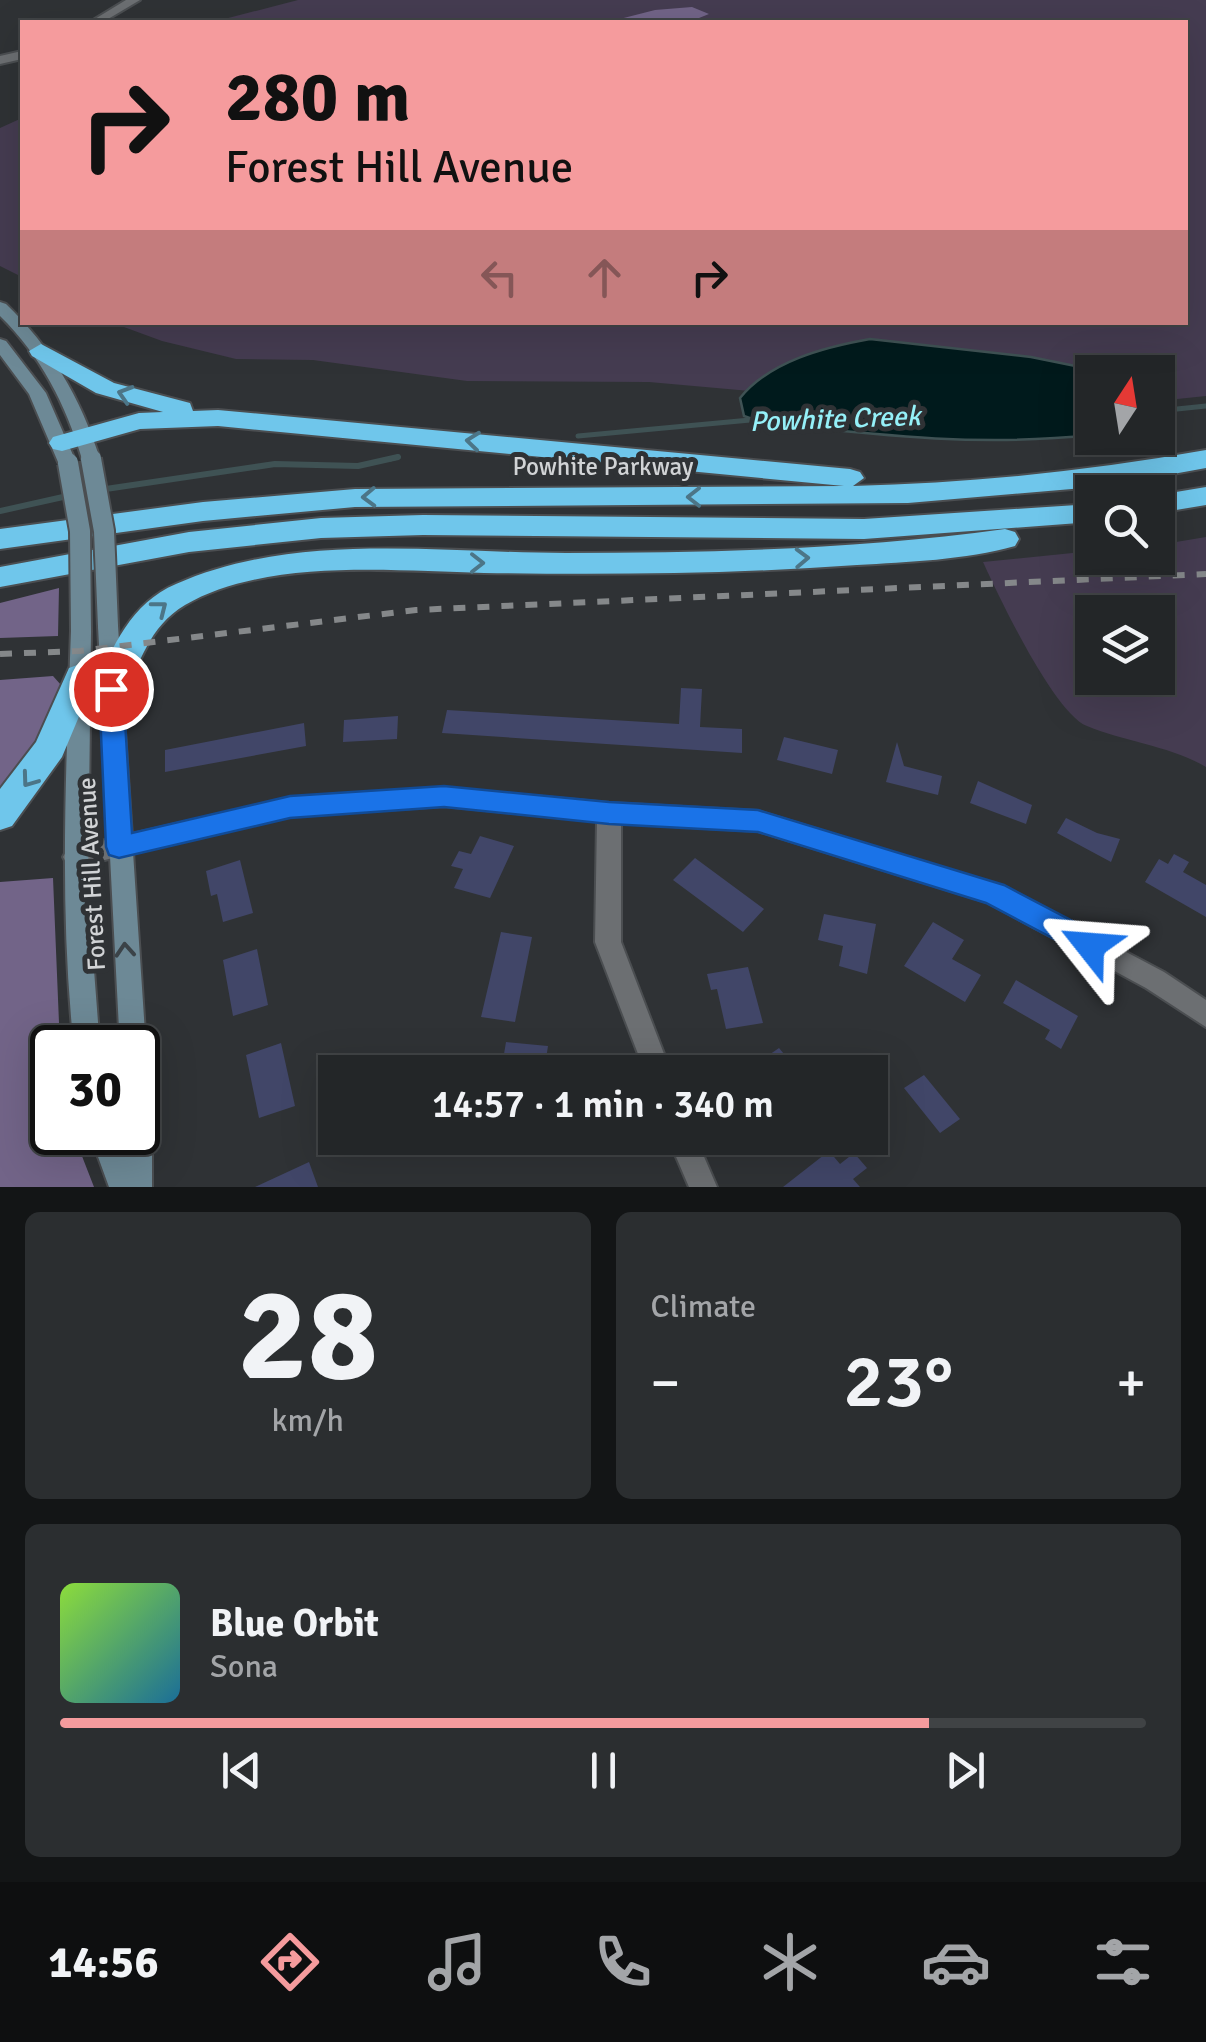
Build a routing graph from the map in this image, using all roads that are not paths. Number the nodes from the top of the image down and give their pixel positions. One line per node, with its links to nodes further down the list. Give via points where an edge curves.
1 (134, 0): 2 (street)
2 (99, 20)
3 (0, 307): 5 (main road, Forest Hill Avenue)
4 (0, 344): 7 (main road, Forest Hill Avenue)
5 (41, 351): 6 (highway, one-way to 5, via 105,388); 7 (main road, Forest Hill Avenue)
6 (218, 418): 7 (highway, via 140,422); 9 (highway, one-way to 6, via 784,474)
7 (76, 450): 20 (main road, Forest Hill Avenue, bridge, via 80,630); 20 (main road, Forest Hill Avenue, bridge, via 104,531 108,626)
8 (1206, 458): 9 (highway, Powhite Parkway)
9 (1058, 482): 15 (highway, Powhite Parkway, one-way to 15, via 863,496 342,498)
10 (1206, 496): 11 (highway)
11 (1175, 501)
12 (1075, 518): 14 (highway, via 864,529)
13 (1075, 523): 20 (highway, one-way to 13, via 154,612 198,586 269,570 377,562 829,556 947,548)
14 (389, 525): 18 (highway, via 189,542); 19 (highway)
15 (61, 531): 16 (highway, Powhite Parkway); 17 (highway)
16 (0, 539)
17 (0, 548)
18 (0, 577)
19 (0, 594)
20 (95, 682): 22 (highway, one-way to 22); 23 (main road, Forest Hill Avenue); 24 (main road, Forest Hill Avenue)
21 (609, 813): 23 (street, via 444,797 290,807); 25 (street, via 758,821 994,894 1155,980); 28 (street, via 608,942)
22 (0, 816)
23 (119, 847): 24 (street); 27 (main road, Forest Hill Avenue, one-way to 23)
24 (76, 857): 26 (main road, Forest Hill Avenue)
25 (1206, 1016)
26 (84, 1025)
27 (131, 1025)
28 (651, 1055)
29 (111, 1155): 32 (main road)
30 (138, 1155): 33 (main road)
31 (689, 1155): 34 (street)
32 (123, 1187)
33 (138, 1187)
34 (703, 1187)

